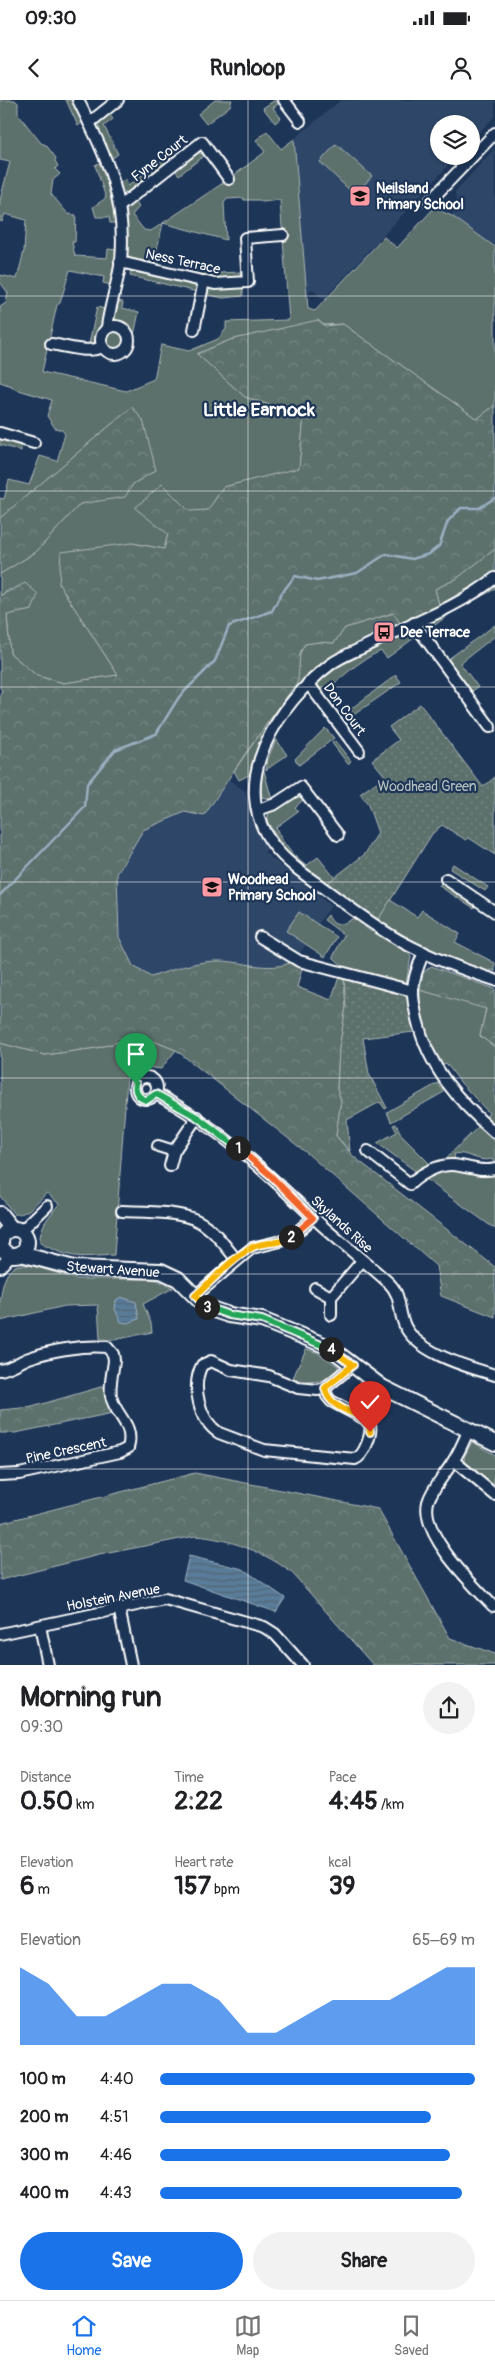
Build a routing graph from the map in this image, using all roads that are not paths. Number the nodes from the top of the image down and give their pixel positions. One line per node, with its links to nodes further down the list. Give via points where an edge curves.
1 (78, 100): 5 (street)
2 (118, 100): 5 (street)
3 (284, 100): 4 (street)
4 (300, 120)
5 (89, 123): 9 (street, via 114,180)
6 (495, 133): 8 (street)
7 (230, 179): 9 (street, Fyne Court, via 202,142)
8 (429, 202)
9 (120, 206): 11 (street)
10 (283, 235): 12 (street, Ness Terrace, via 246,238 248,282)
11 (120, 262): 12 (street, Ness Terrace); 13 (street)
12 (204, 282): 14 (street)
13 (107, 327): 16 (street, via 101,334); 16 (street, via 121,327 128,334 129,343 124,351 115,354)
14 (194, 330)
15 (51, 344): 16 (street, via 87,350)
16 (102, 347)
17 (0, 433): 18 (street)
18 (34, 443)
19 (495, 578): 20 (street, via 462,600)
20 (414, 623): 21 (street, via 333,663); 22 (street)
21 (308, 683): 23 (street, Don Court); 24 (street, via 266,740 255,785)
22 (490, 727)
23 (359, 751)
24 (258, 810): 25 (street, via 275,804 301,787); 29 (street, via 274,846 299,870 355,911)
25 (338, 835)
26 (446, 879): 27 (street)
27 (495, 912)
28 (260, 937): 31 (street, via 299,961)
29 (424, 952): 30 (street); 31 (street)
30 (495, 980)
31 (413, 991): 34 (street, via 418,1024 440,1076 464,1105)
32 (156, 1094): 33 (street, Skylands Rise)
33 (197, 1117): 36 (street); 43 (street, Skylands Rise, via 264,1170)
34 (495, 1133)
35 (158, 1146): 36 (street)
36 (174, 1151): 38 (street)
37 (368, 1151): 39 (street, via 410,1184 428,1171 445,1166 458,1165 486,1171)
38 (170, 1166)
39 (495, 1169)
40 (47, 1206): 44 (street)
41 (122, 1211): 45 (street, via 199,1221)
42 (0, 1214): 44 (street)
43 (313, 1218): 45 (street, via 289,1239 258,1245); 46 (street, Skylands Rise)
44 (11, 1242): 47 (street); 49 (street, Stewart Avenue, via 60,1266 161,1271 178,1279)
45 (236, 1259): 49 (street)
46 (362, 1261): 50 (street); 54 (street, Skylands Rise, via 396,1290 405,1327 416,1340 460,1365)
47 (0, 1267)
48 (315, 1288): 50 (street)
49 (195, 1296): 52 (street, Stewart Avenue, via 221,1313 262,1320 319,1342)
50 (331, 1297): 51 (street)
51 (331, 1315)
52 (353, 1365): 55 (street); 56 (street, Stewart Avenue, via 382,1387)
53 (0, 1370): 59 (street, Pine Crescent, via 38,1356 82,1347 107,1347 114,1360 111,1394 126,1421 129,1439 128,1448 120,1452 19,1474)
54 (495, 1375)
55 (325, 1388): 55 (street, via 298,1388 269,1376 232,1370 211,1361 202,1364 196,1386 205,1418 219,1434 264,1450 350,1460 358,1458 362,1455 370,1425 365,1419 330,1401)
56 (469, 1429): 57 (street, Stewart Avenue); 58 (street)
57 (495, 1443)
58 (454, 1461): 60 (street); 61 (street, via 432,1493 428,1516 443,1547 462,1574)
59 (0, 1475)
60 (495, 1495)
61 (493, 1606)
62 (119, 1608): 63 (street, Holstein Avenue); 66 (street); 67 (street, Holstein Avenue, via 166,1600 258,1625 275,1634)
63 (40, 1626): 64 (street, Holstein Avenue); 65 (street)
64 (0, 1634)
65 (48, 1665)
66 (131, 1665)
67 (304, 1665)

